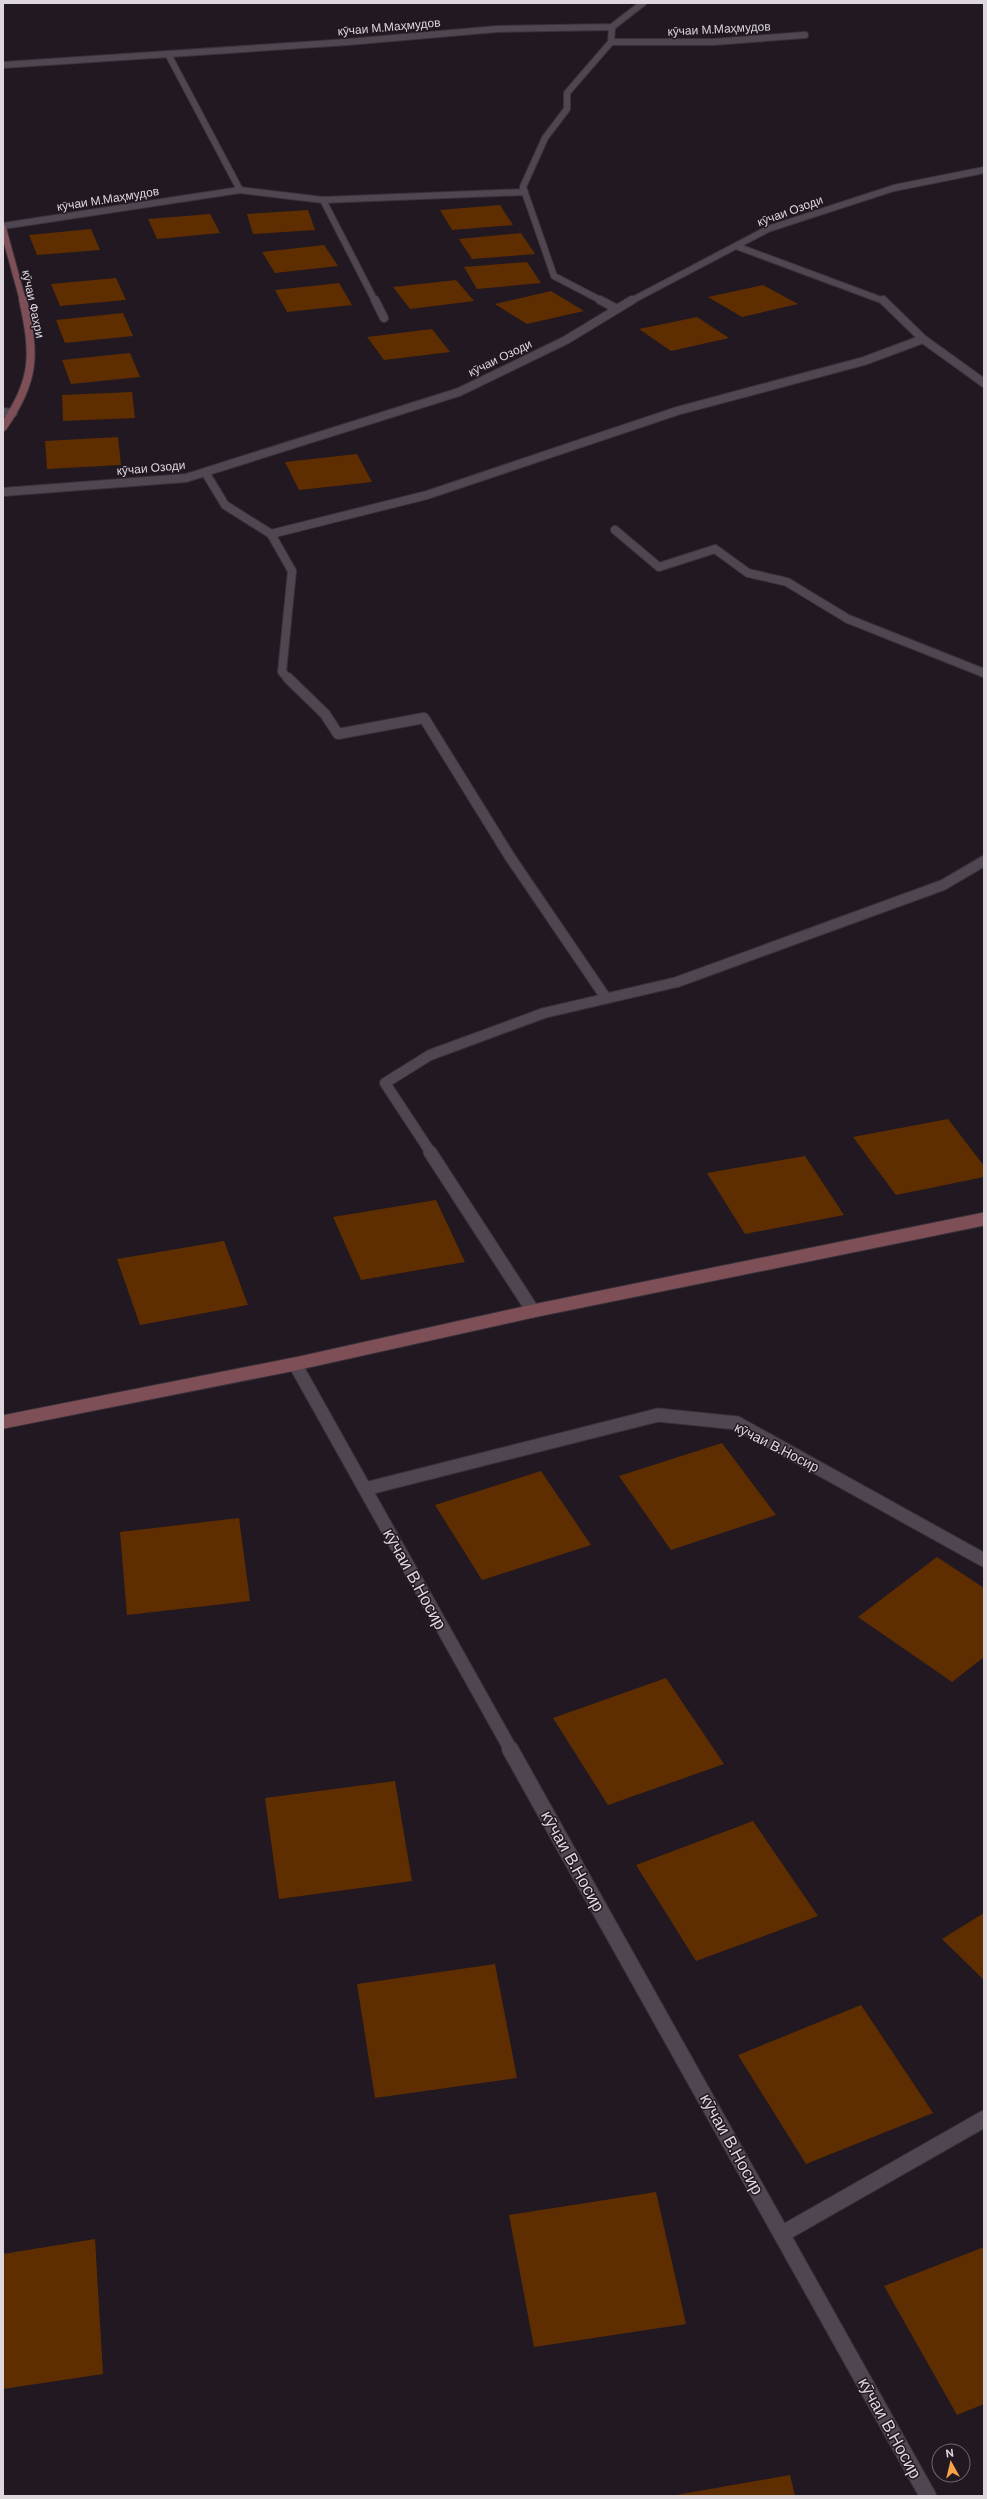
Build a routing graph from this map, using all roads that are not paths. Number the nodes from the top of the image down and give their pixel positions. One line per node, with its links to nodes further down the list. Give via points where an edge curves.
1 (642, 3): 2 (street)
2 (612, 27): 4 (street); 5 (street, кӯчаи М.Маҳмудов, via 497,29)
3 (805, 36): 4 (street, кӯчаи М.Маҳмудов, via 713,42)
4 (611, 42): 9 (street, via 567,93 567,109 545,138 523,186)
5 (168, 54): 6 (street, кӯчаи М.Маҳмудов); 8 (street)
6 (3, 65)
7 (984, 170): 12 (street, кӯчаи Озоди, via 894,188 768,229)
8 (240, 190): 10 (street, кӯчаи М.Маҳмудов); 11 (street, кӯчаи М.Маҳмудов)
9 (525, 192): 10 (street, кӯчаи М.Маҳмудов); 13 (street, via 554,276)
10 (323, 200): 14 (street)
11 (3, 227): 18 (main road, кӯчаи Фахри, via 29,331 31,369)
12 (736, 246): 13 (street, кӯчаи Озоди); 15 (street, via 882,299)
13 (617, 309): 20 (street, кӯчаи Озоди, via 566,340 459,392)
14 (384, 318)
15 (923, 339): 16 (street); 23 (street, via 864,361 677,410 427,495)
16 (984, 383)
17 (3, 412): 18 (street)
18 (13, 413): 19 (main road, кӯчаи Фахри)
19 (3, 427)
20 (205, 472): 21 (street, кӯчаи Озоди, via 186,478); 23 (street, via 225,505)
21 (3, 492)
22 (615, 530): 24 (street, via 659,567 715,549 748,573 786,582 848,619)
23 (271, 534): 26 (street, via 292,571 282,672 324,714 338,734 424,718 510,858)
24 (984, 673)
25 (984, 861): 26 (street, via 943,885 677,982)
26 (606, 998): 28 (street, via 544,1013 430,1055 385,1083)
27 (984, 1219): 28 (main road)
28 (533, 1311): 29 (main road)
29 (294, 1364): 30 (main road); 31 (street, кӯчаи В.Носир)
30 (3, 1422)
31 (365, 1489): 32 (street, кӯчаи В.Носир, via 658,1415 738,1424); 34 (street, кӯчаи В.Носир)
32 (984, 1560)
33 (984, 2119): 34 (street)
34 (782, 2234): 35 (street, кӯчаи В.Носир)
35 (928, 2496)

